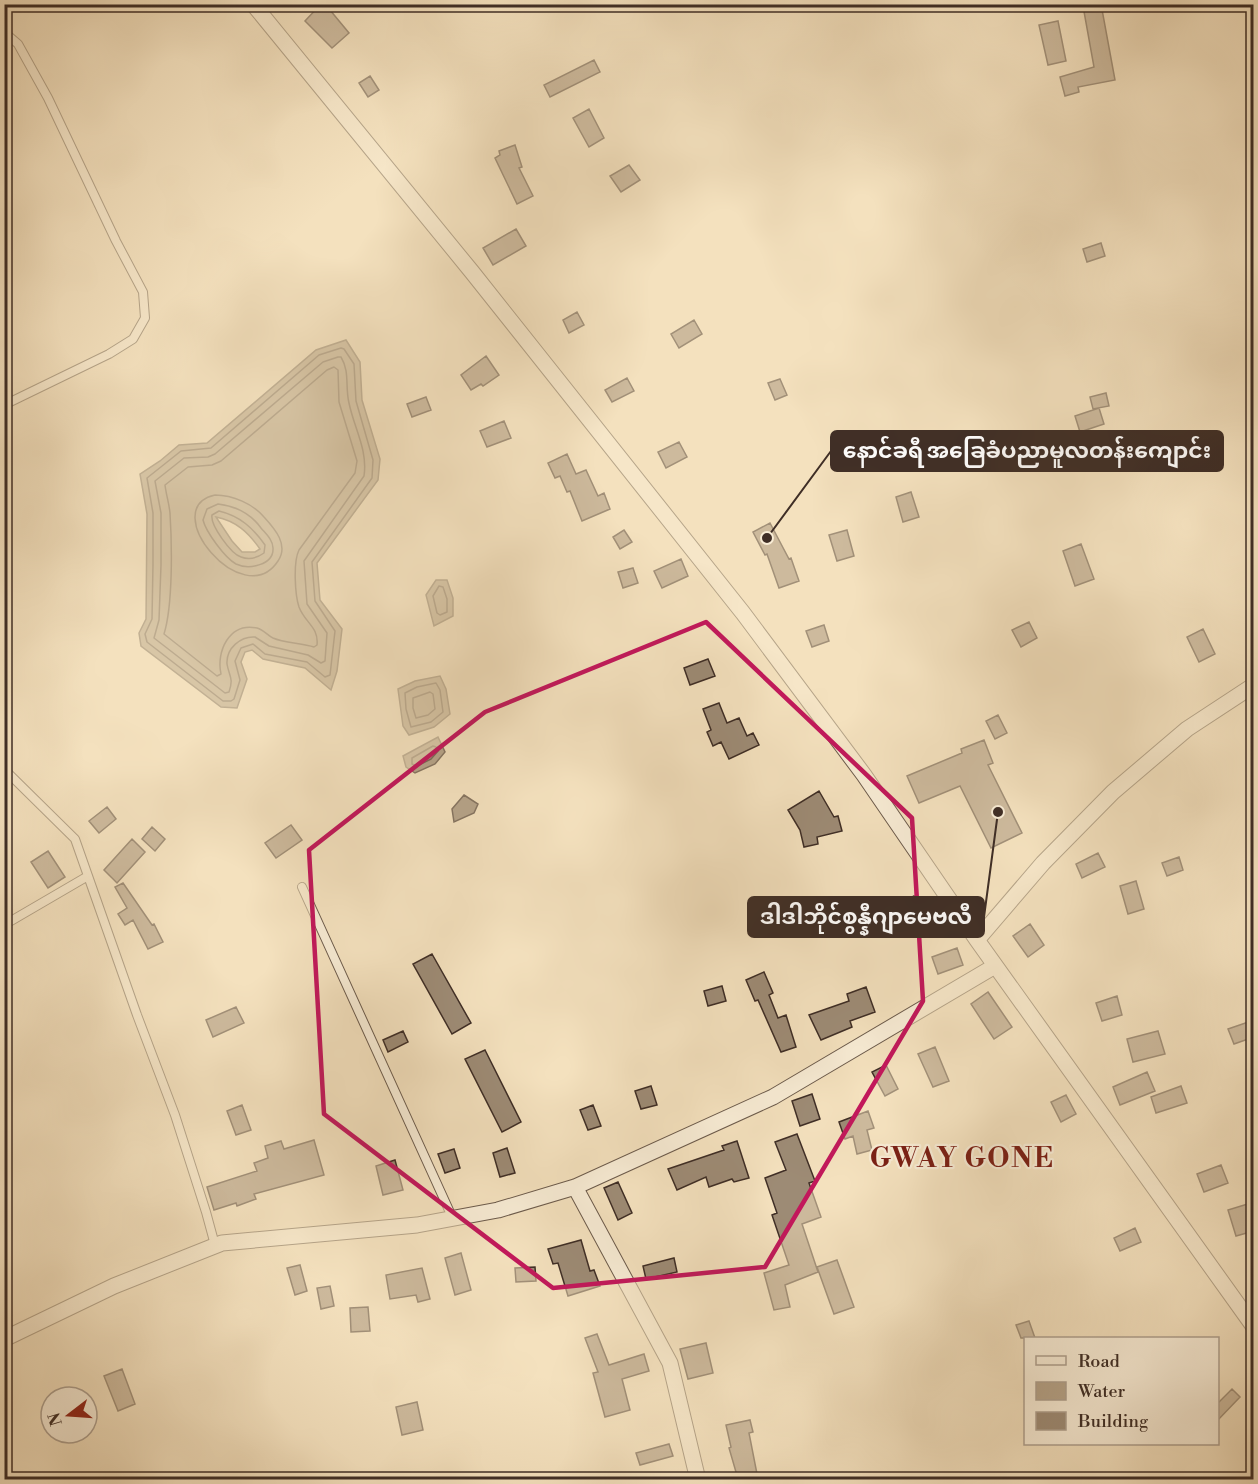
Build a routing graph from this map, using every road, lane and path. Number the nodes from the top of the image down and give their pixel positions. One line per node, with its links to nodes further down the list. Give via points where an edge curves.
1 (253, 4): 9 (street, via 743,613 864,774)
2 (4, 32): 3 (lane, via 18,44 48,98 143,292 145,318 133,339 109,354)
3 (4, 405)
4 (1254, 685): 9 (street, via 1187,729 1113,792 1043,863)
5 (4, 769): 6 (lane, via 75,839)
6 (88, 876): 8 (lane); 13 (lane, via 175,1116)
7 (302, 887): 12 (lane)
8 (4, 926)
9 (977, 940): 10 (street)
10 (995, 966): 11 (street, via 773,1097); 14 (street)
11 (575, 1187): 12 (street); 16 (street, via 670,1363)
12 (453, 1219): 13 (street)
13 (215, 1245): 15 (street, via 114,1286)
14 (1254, 1327)
15 (4, 1339)
16 (698, 1479)

